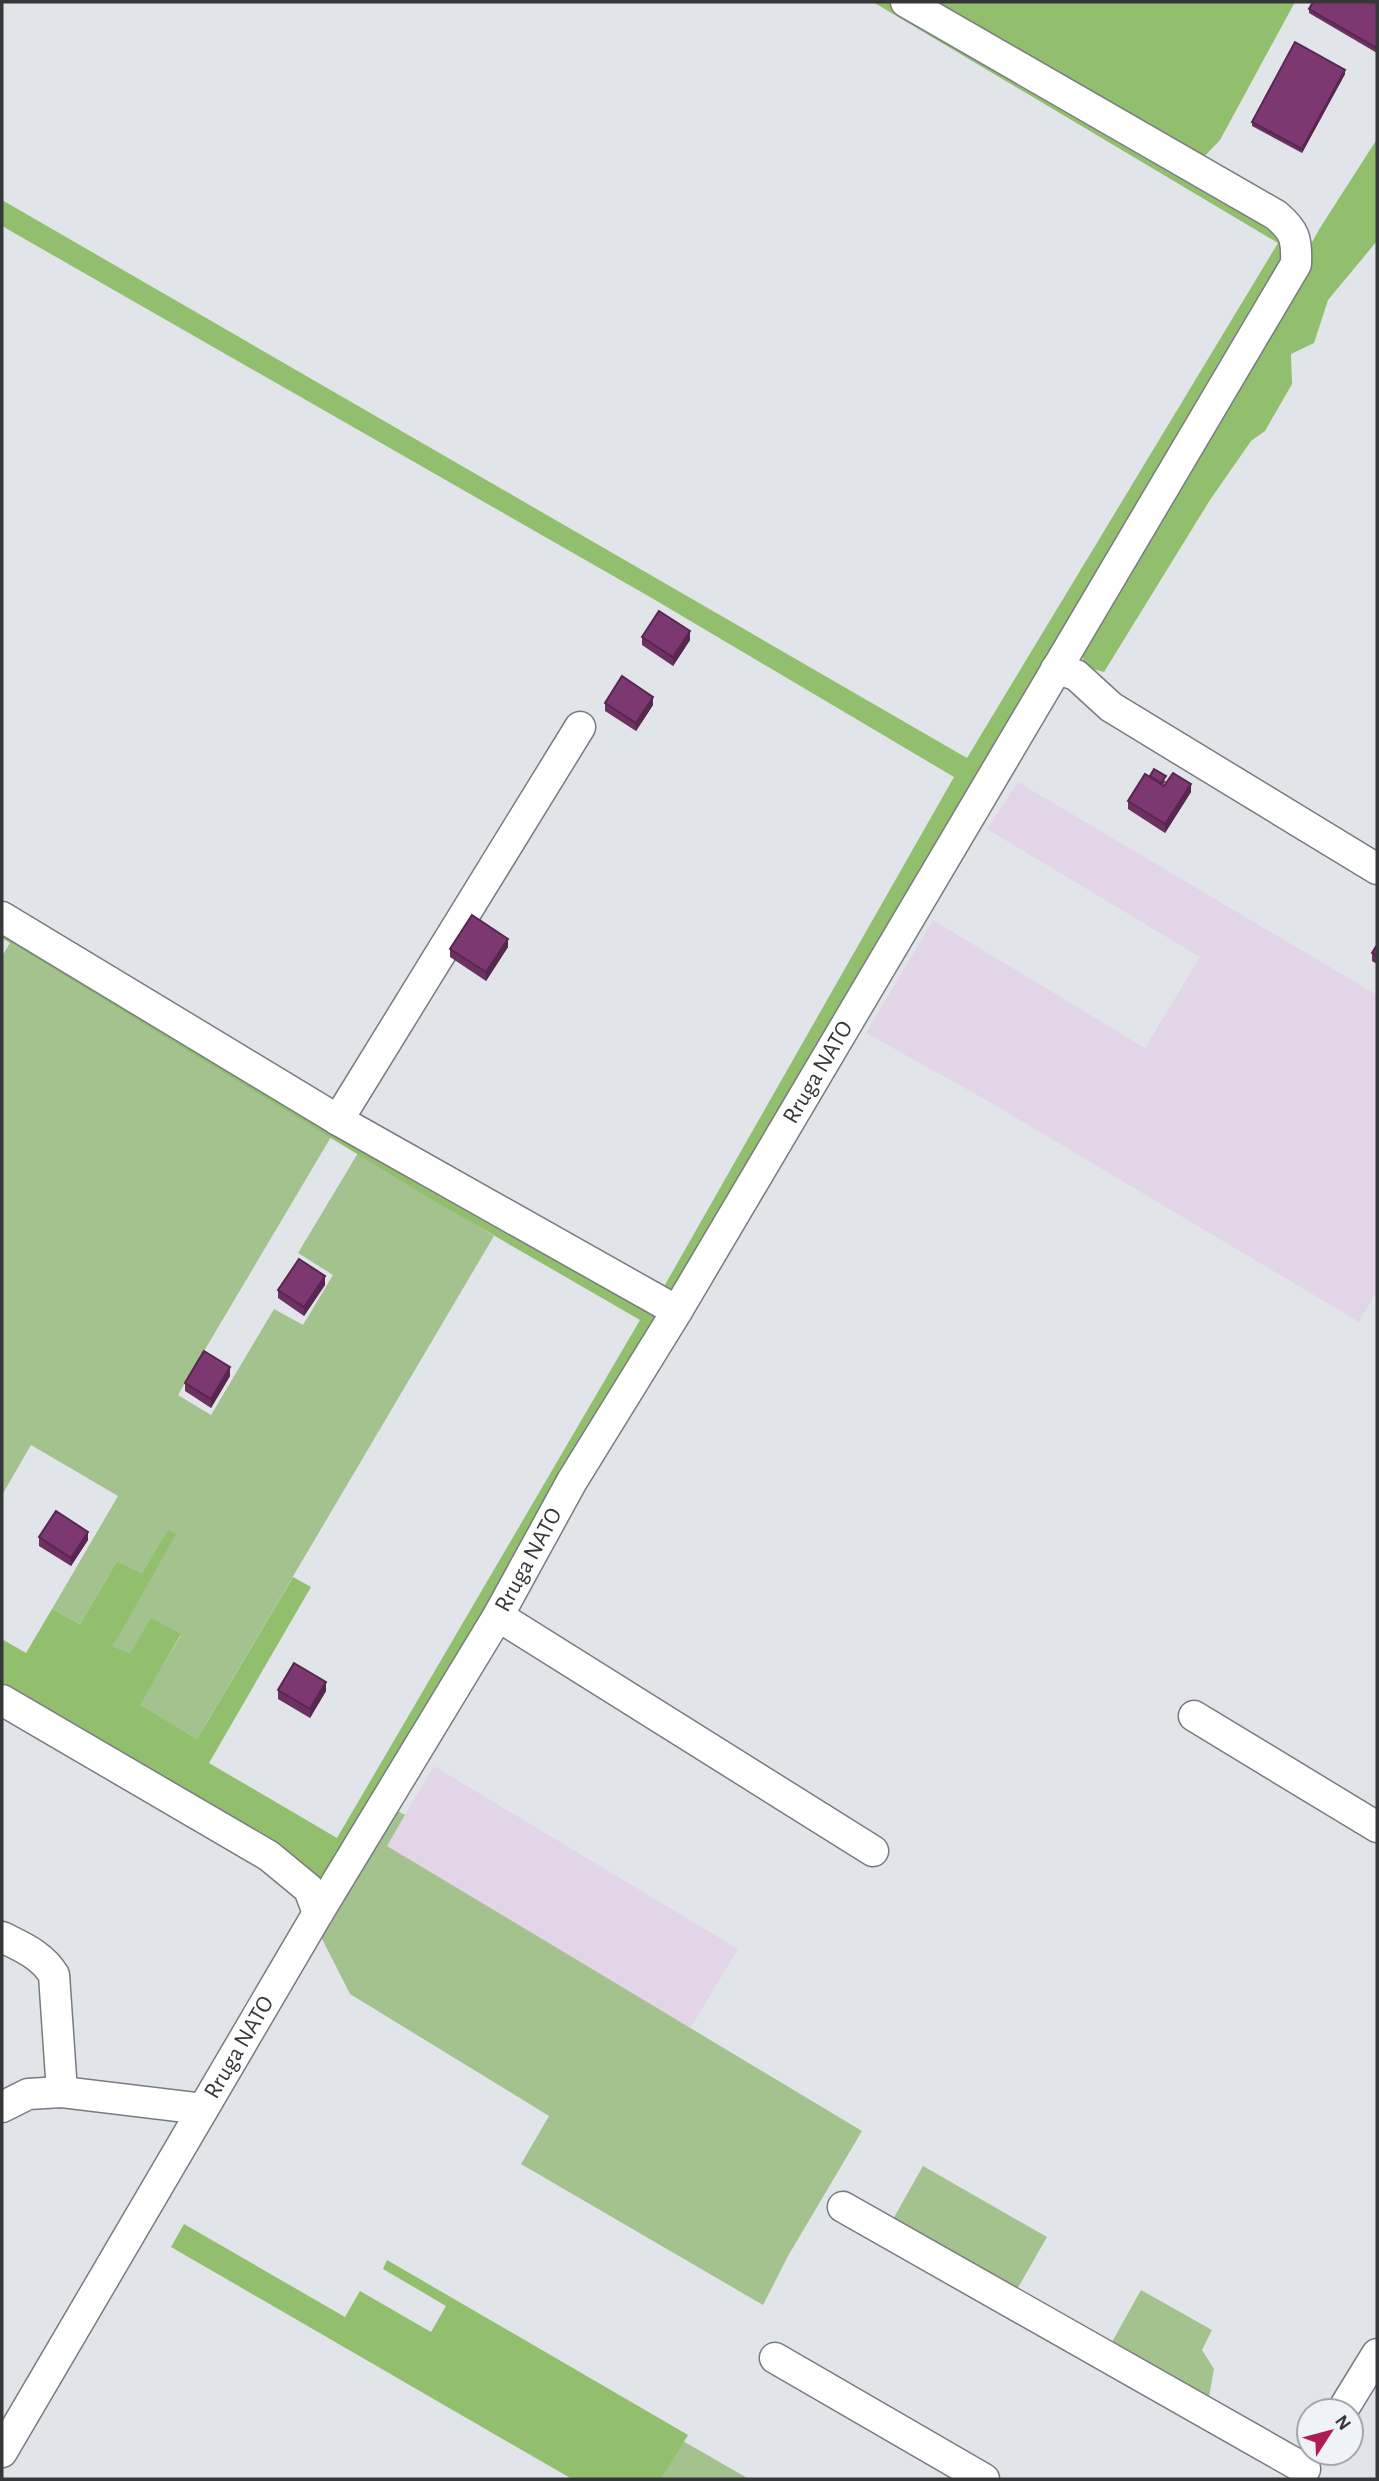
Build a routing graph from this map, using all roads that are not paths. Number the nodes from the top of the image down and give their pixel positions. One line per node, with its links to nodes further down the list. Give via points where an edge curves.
1 (906, 2): 2 (street, Rruga NATO, via 1276,215 1290,227 1297,244 1296,264)
2 (1056, 669): 4 (street, via 1076,675 1111,707); 7 (street, Rruga NATO)
3 (580, 727): 6 (street)
4 (1377, 869)
5 (2, 917): 6 (street)
6 (338, 1120): 7 (street)
7 (677, 1311): 8 (street, Rruga NATO, via 572,1481)
8 (498, 1616): 12 (street); 13 (street, Rruga NATO)
9 (2, 1700): 13 (street, via 270,1856 309,1889)
10 (1194, 1716): 11 (street)
11 (1377, 1827)
12 (873, 1851)
13 (317, 1913): 17 (street, Rruga NATO)
14 (2, 1937): 15 (street, via 34,1953 54,1975)
15 (62, 2092): 16 (street, via 28,2094); 17 (street)
16 (2, 2107)
17 (203, 2109): 22 (street, Rruga NATO)
18 (843, 2207): 23 (street)
19 (1377, 2354): 21 (street)
20 (775, 2358): 24 (street)
21 (1351, 2397)
22 (2, 2452)
23 (1295, 2461)
24 (984, 2479)

